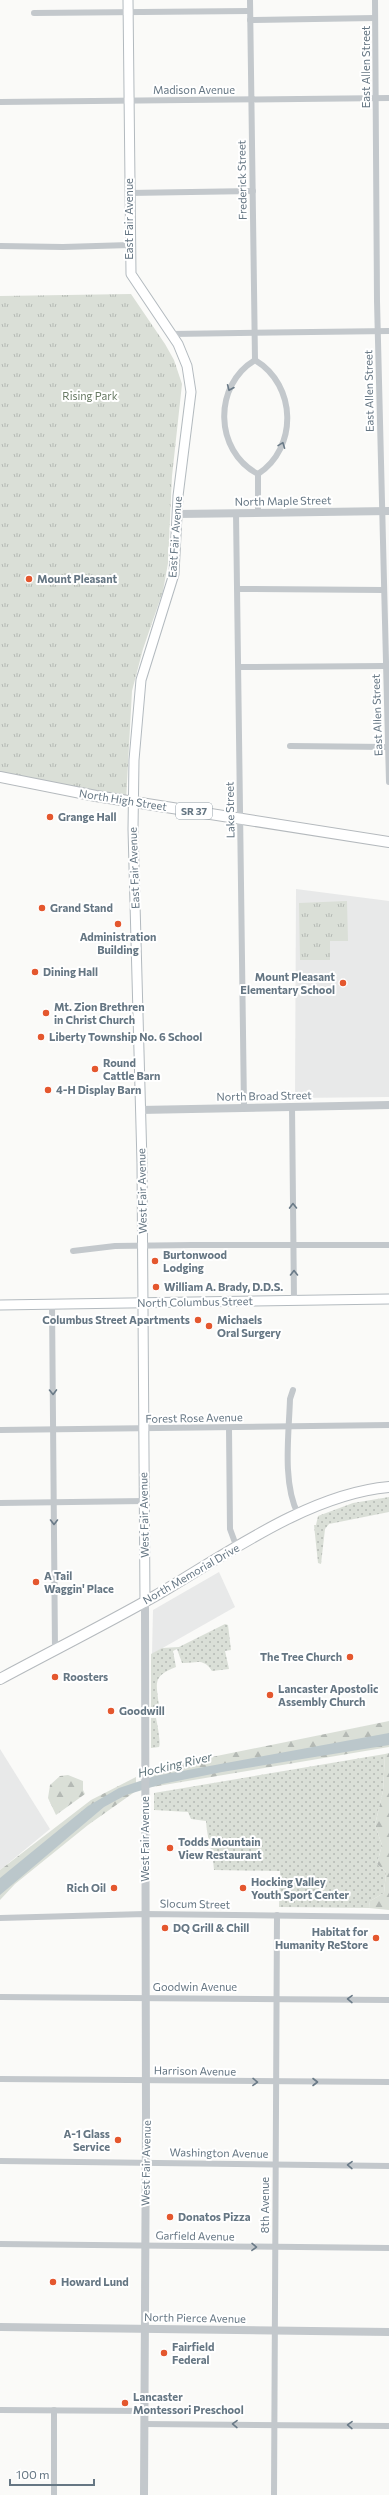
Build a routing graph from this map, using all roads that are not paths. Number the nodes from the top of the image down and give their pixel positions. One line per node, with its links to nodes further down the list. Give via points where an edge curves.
1 (128, 0): 5 (main road, East Fair Avenue)
2 (250, 0): 4 (street, Frederick Street)
3 (375, 0): 7 (street, East Allen Street)
4 (249, 11): 5 (street); 8 (street, Frederick Street)
5 (128, 12): 6 (street); 12 (main road, East Fair Avenue)
6 (34, 13)
7 (375, 18): 8 (street); 9 (street, East Allen Street)
8 (250, 20): 11 (street, Frederick Street)
9 (376, 98): 10 (street, Madison Avenue); 11 (street, Madison Avenue); 18 (street, East Allen Street)
10 (389, 98)
11 (251, 100): 12 (street, Madison Avenue); 14 (street, Frederick Street)
12 (128, 101): 13 (street, Madison Avenue); 15 (main road, East Fair Avenue)
13 (0, 102)
14 (252, 191): 15 (street); 20 (street, Frederick Street)
15 (130, 193): 16 (main road, East Fair Avenue)
16 (130, 245): 17 (street); 21 (main road, East Fair Avenue, via 131,274)
17 (0, 246)
18 (378, 331): 19 (street); 20 (street); 24 (street, East Allen Street)
19 (389, 331)
20 (254, 332): 21 (street); 22 (street, Frederick Street)
21 (172, 334): 27 (main road, East Fair Avenue, via 187,366 191,388)
22 (255, 360): 23 (street, one-way to 22, via 271,463 280,450 286,433 287,411 278,381 269,369); 23 (street, one-way to 23, via 242,369 233,382 225,408 226,437 231,449 245,466)
23 (258, 474): 26 (street)
24 (385, 512): 26 (street, North Maple Street); 29 (street, East Allen Street)
25 (236, 513): 26 (street, North Maple Street); 27 (street, North Maple Street); 28 (street, Lake Street)
26 (258, 513)
27 (177, 514): 37 (main road, East Fair Avenue, via 173,579 145,664 139,693)
28 (238, 589): 29 (street); 32 (street, Lake Street)
29 (384, 590): 30 (street, East Allen Street)
30 (387, 653): 31 (street, East Allen Street)
31 (385, 666): 32 (street); 34 (street, East Allen Street)
32 (239, 667): 38 (street, Lake Street)
33 (290, 746): 34 (street)
34 (388, 747): 36 (street, East Allen Street)
35 (0, 777): 37 (main road, North High Street / SR 37)
36 (389, 782)
37 (133, 802): 38 (main road, North High Street / SR 37); 43 (main road, East Fair Avenue)
38 (241, 819): 39 (main road, North High Street / SR 37); 42 (street, Lake Street)
39 (389, 842)
40 (389, 1105): 41 (street, North Broad Street)
41 (292, 1106): 42 (street, North Broad Street); 44 (street, one-way to 41)
42 (244, 1107): 43 (street, North Broad Street)
43 (140, 1110): 46 (main road, West Fair Avenue)
44 (294, 1245): 45 (street); 46 (street); 49 (street, one-way to 44)
45 (389, 1245)
46 (142, 1246): 47 (street); 50 (main road, West Fair Avenue)
47 (73, 1251)
48 (389, 1299): 49 (main road, North Columbus Street)
49 (294, 1300): 50 (main road, North Columbus Street)
50 (142, 1303): 51 (main road, North Columbus Street); 57 (main road, West Fair Avenue)
51 (52, 1304): 52 (main road, North Columbus Street); 59 (street, one-way to 59)
52 (0, 1305)
53 (292, 1390): 55 (street)
54 (389, 1425): 55 (street, Forest Rose Avenue)
55 (290, 1427): 56 (street, Forest Rose Avenue); 64 (street, via 289,1483 292,1502)
56 (229, 1428): 57 (street, Forest Rose Avenue); 65 (street, via 230,1529)
57 (143, 1429): 59 (street, Forest Rose Avenue); 61 (main road, West Fair Avenue)
58 (0, 1430): 59 (street, Forest Rose Avenue)
59 (53, 1430): 63 (street)
60 (389, 1487): 64 (main road, North Memorial Drive, via 348,1495)
61 (144, 1501): 63 (street); 66 (main road, West Fair Avenue)
62 (0, 1503): 63 (street)
63 (54, 1503): 67 (street, one-way to 67)
64 (298, 1514): 65 (main road, North Memorial Drive)
65 (237, 1548): 66 (main road, North Memorial Drive)
66 (145, 1602): 67 (main road, North Memorial Drive); 69 (street, West Fair Avenue)
67 (55, 1649): 68 (main road, North Memorial Drive)
68 (0, 1678)
69 (145, 1914): 70 (street, Slocum Street); 72 (street, Slocum Street); 74 (street, West Fair Avenue)
70 (278, 1915): 71 (street, Slocum Street); 75 (street, 8th Avenue)
71 (389, 1917)
72 (0, 1918)
73 (0, 1997): 74 (street, Goodwin Avenue)
74 (146, 1997): 75 (street, Goodwin Avenue); 78 (street, West Fair Avenue)
75 (278, 1998): 76 (street, Goodwin Avenue, one-way to 75); 79 (street, 8th Avenue)
76 (389, 2000)
77 (0, 2079): 78 (street, Harrison Avenue)
78 (146, 2080): 79 (street, Harrison Avenue, one-way to 79); 82 (street, West Fair Avenue)
79 (276, 2082): 80 (street, Harrison Avenue, one-way to 80); 83 (street, 8th Avenue)
80 (389, 2082)
81 (0, 2161): 82 (street, Washington Avenue)
82 (145, 2163): 83 (street, Washington Avenue); 86 (street, West Fair Avenue)
83 (275, 2164): 84 (street, Washington Avenue, one-way to 83); 87 (street, 8th Avenue)
84 (389, 2166)
85 (0, 2244): 86 (street, Garfield Avenue)
86 (145, 2245): 87 (street, Garfield Avenue, one-way to 87); 90 (street, West Fair Avenue)
87 (275, 2248): 88 (street, Garfield Avenue); 91 (street, 8th Avenue)
88 (389, 2248)
89 (0, 2327): 90 (street, North Pierce Avenue)
90 (144, 2329): 91 (street, North Pierce Avenue); 95 (street, West Fair Avenue)
91 (275, 2331): 92 (street, North Pierce Avenue); 97 (street, 8th Avenue)
92 (389, 2332)
93 (0, 2410): 94 (street)
94 (54, 2410): 95 (street); 99 (street)
95 (144, 2411): 96 (street, West Fair Avenue)
96 (144, 2424): 97 (street, one-way to 96); 100 (street, West Fair Avenue)
97 (274, 2424): 98 (street, one-way to 97); 101 (street, 8th Avenue)
98 (389, 2426)
99 (54, 2495)
100 (144, 2495)
101 (274, 2495)

